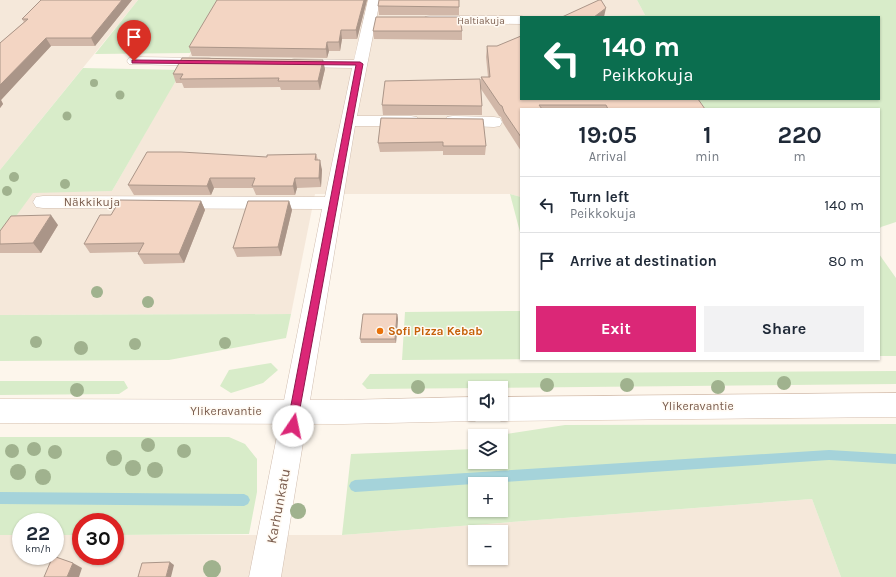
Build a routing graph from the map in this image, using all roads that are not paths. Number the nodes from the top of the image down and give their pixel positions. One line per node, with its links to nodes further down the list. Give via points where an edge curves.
1 (374, 0): 7 (street, Karhunkatu, via 377,20)
2 (417, 20): 3 (street, Haltiakuja)
3 (520, 20)
4 (134, 61): 5 (street)
5 (220, 62)
6 (282, 63): 7 (street)
7 (360, 64): 8 (street, Karhunkatu)
8 (348, 121): 9 (street); 11 (street, Karhunkatu)
9 (494, 122)
10 (42, 202): 11 (street, Näkkikuja)
11 (333, 203): 16 (street, Karhunkatu)
12 (896, 405): 14 (street, Ylikeravantie)
13 (468, 409): 16 (street, Ylikeravantie)
14 (508, 409)
15 (0, 411): 16 (street, Ylikeravantie)
16 (296, 411): 17 (street, Karhunkatu)
17 (264, 577)

